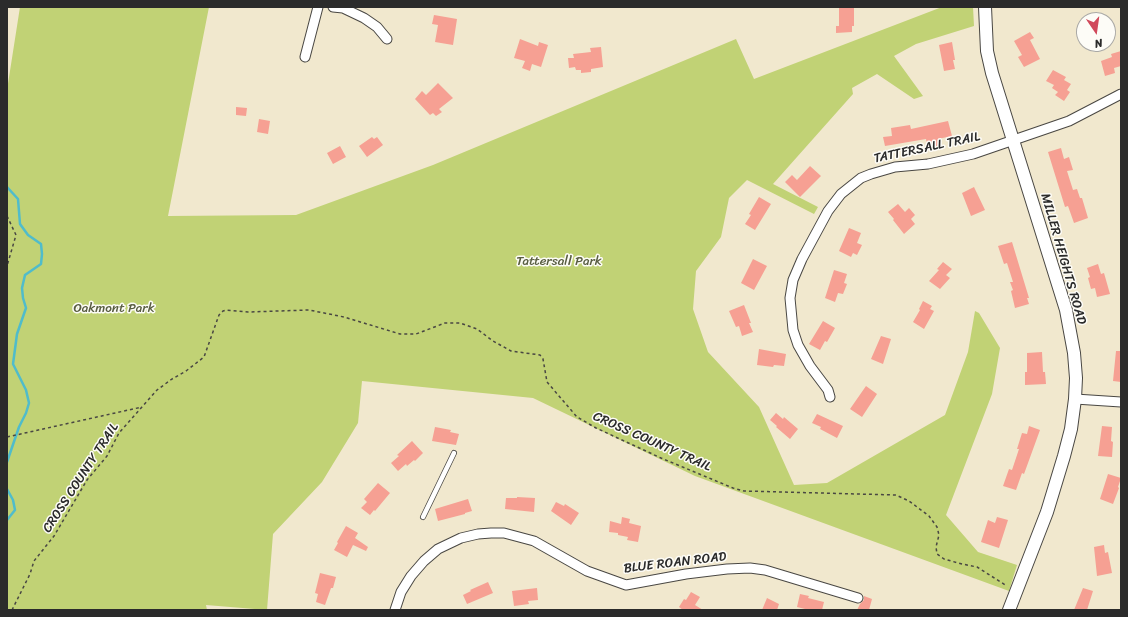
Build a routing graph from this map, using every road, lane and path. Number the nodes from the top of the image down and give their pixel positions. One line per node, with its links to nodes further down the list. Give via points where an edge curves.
1 (318, 7): 5 (street)
2 (333, 7): 4 (street, via 343,8 364,18 377,27)
3 (984, 7): 7 (street, MILLER HEIGHTS ROAD, via 987,52)
4 (387, 39)
5 (305, 57)
6 (1121, 94): 7 (street, TATTERSALL TRAIL, via 1069,121)
7 (1013, 140): 10 (street, TATTERSALL TRAIL, via 950,160 895,167 871,174 861,178 841,194 828,211 795,273 790,301 793,330 798,345); 11 (street, MILLER HEIGHTS ROAD, via 1066,310 1074,353)
8 (7, 216): 9 (path, via 16,235)
9 (7, 266)
10 (830, 397)
11 (1075, 399): 12 (street); 17 (street, MILLER HEIGHTS ROAD, via 1071,429 1047,512)
12 (1121, 402)
13 (142, 407): 14 (path); 17 (path, CROSS COUNTY TRAIL, via 157,390 204,357 223,310 309,310 344,317 400,334 416,334 445,323 460,323 477,329 511,352 540,355 547,382 577,417 596,428 661,458 744,491 896,494 929,516 937,527 937,554 944,559 977,567); 19 (path, CROSS COUNTY TRAIL, via 87,480 54,536 34,561)
14 (7, 437)
15 (454, 453): 16 (lane)
16 (423, 517)
17 (1016, 590): 21 (street, MILLER HEIGHTS ROAD)
18 (858, 598): 20 (street, BLUE ROAN ROAD, via 765,570 750,568 686,574 626,585 587,571 534,541 504,533 491,533 461,538 424,561 401,592)
19 (12, 610)
20 (395, 610)
21 (1009, 610)

